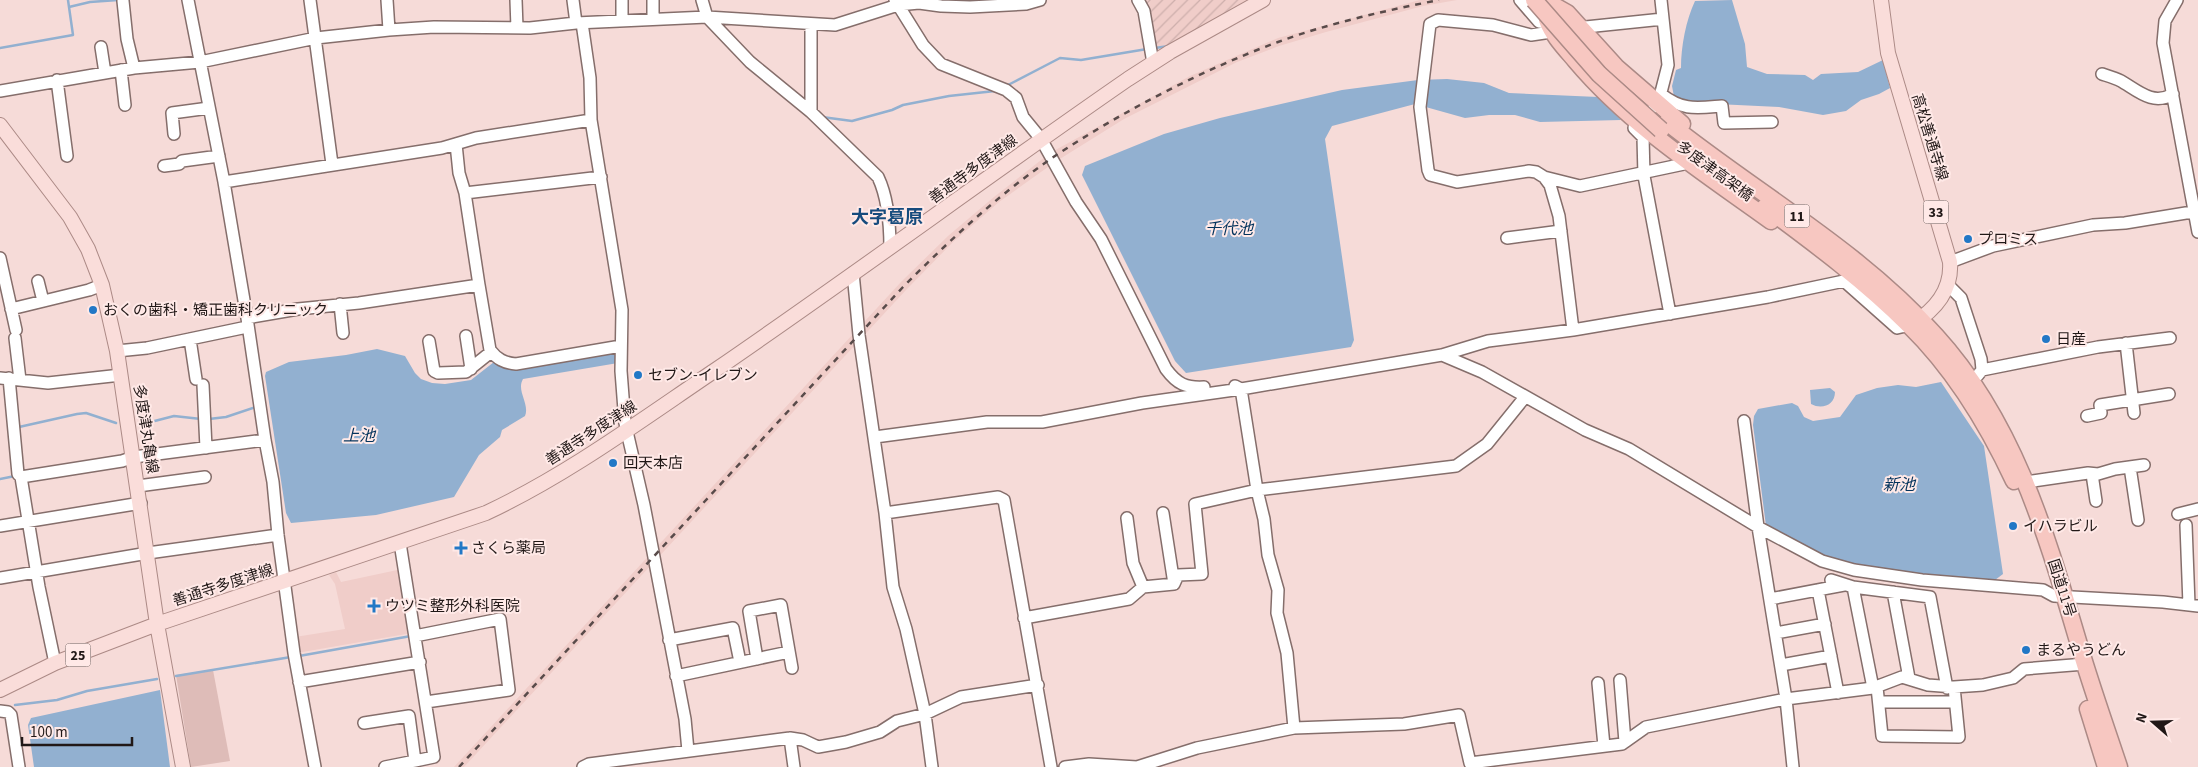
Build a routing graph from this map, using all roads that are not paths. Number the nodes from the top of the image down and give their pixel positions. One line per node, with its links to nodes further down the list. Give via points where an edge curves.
1 (188, 0): 33 (street)
2 (310, 0): 31 (street)
3 (387, 0): 30 (street)
4 (516, 0): 27 (street)
5 (573, 0): 25 (street)
6 (622, 0): 24 (street)
7 (653, 0): 22 (street)
8 (702, 0): 21 (street)
9 (1040, 0): 19 (street, via 1026,4)
10 (1138, 0): 34 (street, via 1144,11)
11 (1263, 0): 34 (main road, 善通寺多度津線 / 25)
12 (1520, 0): 28 (street)
13 (1661, 0): 23 (street)
14 (1881, 0): 70 (main road, 高松善通寺線 / 33, via 1888,53)
15 (2177, 0): 41 (street, via 2168,14 2163,34)
16 (123, 1): 35 (street)
17 (1541, 1): 20 (highway); 28 (highway); 50 (highway, 多度津高架橋 / 11, bridge, via 1599,74)
18 (897, 2): 19 (street, via 970,7); 26 (street, via 835,25); 52 (street, via 924,45 941,64 1006,90 1016,98 1023,118)
19 (1009, 3)
20 (1562, 6): 28 (street); 29 (highway)
21 (707, 16): 22 (street); 26 (street); 45 (street, via 750,62)
22 (653, 19): 24 (street)
23 (1663, 19): 29 (street); 42 (street, via 1668,65)
24 (622, 20): 25 (street)
25 (579, 22): 27 (street); 46 (street, via 590,78)
26 (811, 24): 45 (street)
27 (517, 28): 30 (street)
28 (1550, 28): 29 (street); 48 (highway, via 1587,75); 61 (street, via 1531,35 1493,25 1432,21 1420,107 1430,175 1457,182 1528,171)
29 (1580, 28): 42 (highway, via 1616,67)
30 (388, 30): 31 (street)
31 (316, 38): 33 (street); 57 (street)
32 (101, 47): 37 (street)
33 (200, 62): 35 (street); 44 (street)
34 (1153, 63): 52 (main road, 善通寺多度津線 / 25)
35 (134, 68): 36 (street)
36 (121, 70): 37 (street); 43 (street)
37 (105, 73): 39 (street)
38 (2102, 74): 41 (street, via 2154,99)
39 (57, 80): 40 (street); 54 (street)
40 (0, 91)
41 (2173, 94): 64 (street)
42 (1659, 99): 47 (street, via 1684,107 1722,106 1724,124 1738,127); 48 (street); 71 (highway, via 1687,128 1841,242)
43 (125, 106)
44 (209, 108): 51 (street, via 172,113); 55 (street)
45 (811, 112): 68 (street, via 878,177 887,210)
46 (591, 120): 53 (street); 60 (street)
47 (1772, 122)
48 (1638, 123): 56 (highway); 59 (street, via 1634,128 1643,136)
49 (0, 126): 74 (main road, 多度津丸亀線, via 70,217 88,249)
50 (1664, 126): 71 (highway, 多度津高架橋 / 11, via 1831,240); 77 (highway, 多度津高架橋 / 11, via 1721,177)
51 (174, 134)
52 (1041, 139): 68 (main road, 善通寺多度津線 / 25); 99 (street, via 1101,239 1173,378 1189,388 1235,386)
53 (456, 144): 57 (street); 63 (street)
54 (67, 156)
55 (219, 156): 58 (street); 62 (street)
56 (1688, 161): 59 (street); 77 (highway)
57 (332, 164): 62 (street)
58 (164, 166)
59 (1644, 172): 61 (street, via 1580,186); 81 (street)
60 (601, 177): 63 (street); 91 (street, via 622,310)
61 (1544, 178): 65 (street, via 1550,185)
62 (224, 182): 82 (street)
63 (465, 193): 75 (street)
64 (2196, 213): 66 (street); 70 (street, via 2093,225 1992,246)
65 (1561, 232): 67 (street); 84 (street)
66 (2198, 232)
67 (1507, 238)
68 (890, 248): 72 (main road, 善通寺多度津線 / 25)
69 (0, 258): 80 (street)
70 (1950, 262): 76 (main road, 高松善通寺線 / 33)
71 (1870, 272): 83 (highway, 多度津高架橋 / 11)
72 (853, 273): 106 (main road, 善通寺多度津線 / 25); 107 (street)
73 (38, 280): 78 (street)
74 (102, 285): 78 (street); 92 (main road, 多度津丸亀線)
75 (479, 285): 79 (street); 93 (street)
76 (1948, 285): 83 (main road, 高松善通寺線 / 33, via 1936,304); 97 (street, via 1961,298 1982,359)
77 (1875, 293): 83 (highway, 多度津高架橋 / 11)
78 (43, 301): 80 (street)
79 (340, 304): 82 (street); 85 (street)
80 (11, 308): 98 (street, via 16,334)
81 (1670, 314): 83 (street, via 1844,281 1897,328); 84 (street)
82 (247, 322): 88 (street); 108 (street)
83 (1915, 322): 97 (highway, 国道11号 / 11, via 1937,336); 143 (highway, 国道11号 / 11, via 1993,440 2014,480)
84 (1573, 330): 94 (street, via 1488,341)
85 (343, 333)
86 (466, 336): 95 (street)
87 (2170, 338): 90 (street)
88 (190, 340): 92 (street); 109 (street, via 200,382)
89 (429, 341): 95 (street, via 434,371 452,374)
90 (2126, 343): 97 (street, via 2098,346); 102 (street)
91 (621, 346): 93 (street, via 516,364 502,361); 106 (street)
92 (118, 351): 96 (main road, 多度津丸亀線)
93 (492, 352): 95 (street)
94 (1442, 355): 99 (street); 101 (street, via 1482,372)
95 (471, 369)
96 (121, 375): 98 (street, via 48,383); 110 (main road, 多度津丸亀線)
97 (1977, 376): 116 (highway, 国道11号 / 11)
98 (10, 379): 115 (street, via 18,474)
99 (1241, 389): 107 (street, via 1142,402 1042,422 986,422); 118 (street)
100 (2169, 394): 102 (street)
101 (1525, 398): 118 (street, via 1487,444 1456,466); 130 (street, via 1629,449)
102 (2132, 401): 103 (street); 104 (street, via 2100,405 2101,413)
103 (2134, 413)
104 (2087, 416)
105 (1744, 421): 130 (street)
106 (627, 430): 132 (main road, 善通寺多度津線 / 25, via 522,496 486,513); 151 (street)
107 (875, 437): 122 (street)
108 (265, 440): 109 (street); 131 (street)
109 (206, 448): 110 (street)
110 (134, 457): 115 (street); 117 (main road, 多度津丸亀線)
111 (2144, 465): 112 (street)
112 (2130, 467): 113 (street); 126 (street, via 2138,500)
113 (2092, 474): 116 (street); 119 (street)
114 (205, 476): 117 (street)
115 (21, 477): 127 (street)
116 (2026, 482): 143 (highway, 国道11号 / 11)
117 (138, 486): 120 (main road, 多度津丸亀線)
118 (1257, 490): 138 (street, via 1195,504 1202,574 1178,575); 178 (street, via 1268,555 1278,590 1276,613 1287,654)
119 (2096, 501)
120 (141, 503): 127 (street); 133 (main road, 多度津丸亀線)
121 (2198, 509): 124 (street)
122 (885, 513): 146 (street, via 998,497 1004,500); 176 (street, via 893,588 906,629)
123 (1163, 513): 138 (street)
124 (2178, 514)
125 (1126, 518): 140 (street, via 1133,563)
126 (2138, 520)
127 (29, 521): 129 (street); 134 (street)
128 (2186, 524): 145 (street)
129 (0, 526)
130 (1758, 527): 143 (street, via 1822,561 1854,570 1922,580 2043,590); 144 (street)
131 (278, 535): 133 (street); 137 (street)
132 (400, 543): 137 (main road, 善通寺多度津線 / 25); 150 (street)
133 (148, 553): 134 (street); 147 (main road, 多度津丸亀線)
134 (36, 571): 135 (street); 157 (street)
135 (0, 578)
136 (1831, 580): 139 (street)
137 (286, 582): 147 (main road, 善通寺多度津線 / 25); 164 (street)
138 (1174, 584): 140 (street)
139 (1850, 586): 141 (street); 142 (street); 167 (street)
140 (1143, 587): 146 (street, via 1129,599)
141 (1818, 590): 144 (street); 148 (street)
142 (1893, 592): 162 (street); 168 (street, via 1930,597)
143 (2060, 597): 145 (street); 158 (highway, 国道11号 / 11)
144 (1770, 599): 149 (street)
145 (2194, 606)
146 (1024, 618): 166 (street)
147 (157, 624): 157 (main road, 善通寺多度津線 / 25); 185 (main road, 多度津丸亀線)
148 (1825, 624): 149 (street); 153 (street)
149 (1776, 633): 159 (street)
150 (416, 636): 155 (street); 172 (street, via 500,619 510,690)
151 (669, 640): 156 (street, via 733,628); 161 (street)
152 (789, 652): 154 (street); 154 (street, via 781,605 749,611); 160 (street)
153 (1831, 656): 159 (street); 170 (street)
154 (757, 659): 156 (street)
155 (420, 662): 164 (street); 172 (street)
156 (740, 662): 161 (street)
157 (55, 663): 169 (main road, 善通寺多度津線 / 25)
158 (2080, 664): 168 (street, via 2024,668 2013,678); 194 (highway, 国道11号 / 11); 195 (highway, 国道11号 / 11)
159 (1781, 665): 171 (street)
160 (792, 668)
161 (676, 676): 182 (street)
162 (1908, 678): 167 (street, via 1902,677); 168 (street, via 1928,686)
163 (1620, 680): 180 (street)
164 (299, 682): 186 (street)
165 (1598, 683): 181 (street)
166 (1038, 685): 176 (street, via 961,696); 191 (street)
167 (1876, 688): 170 (street); 173 (street)
168 (1950, 688): 174 (street)
169 (0, 690)
170 (1838, 693): 171 (street)
171 (1786, 699): 180 (street, via 1646,727); 193 (street)
172 (426, 702): 183 (street, via 434,757)
173 (1879, 702): 174 (street); 174 (street, via 1882,736 1959,736)
174 (1955, 702)
175 (0, 711): 184 (street, via 11,715)
176 (925, 714): 179 (street, via 897,721 880,732 818,747); 190 (street)
177 (369, 720): 183 (street, via 409,716)
178 (1294, 728): 181 (street, via 1404,724 1459,715 1470,763); 192 (street, via 1197,748 1137,767 1089,764)
179 (790, 738): 182 (street); 189 (street)
180 (1625, 742): 181 (street)
181 (1604, 746)
182 (688, 751): 188 (street)
183 (415, 762): 187 (street)
184 (19, 767)
185 (183, 767)
186 (315, 767)
187 (385, 767)
188 (583, 767)
189 (794, 767)
190 (932, 767)
191 (1051, 767)
192 (1065, 767)
193 (1793, 767)
194 (2106, 767)
195 (2119, 767)

